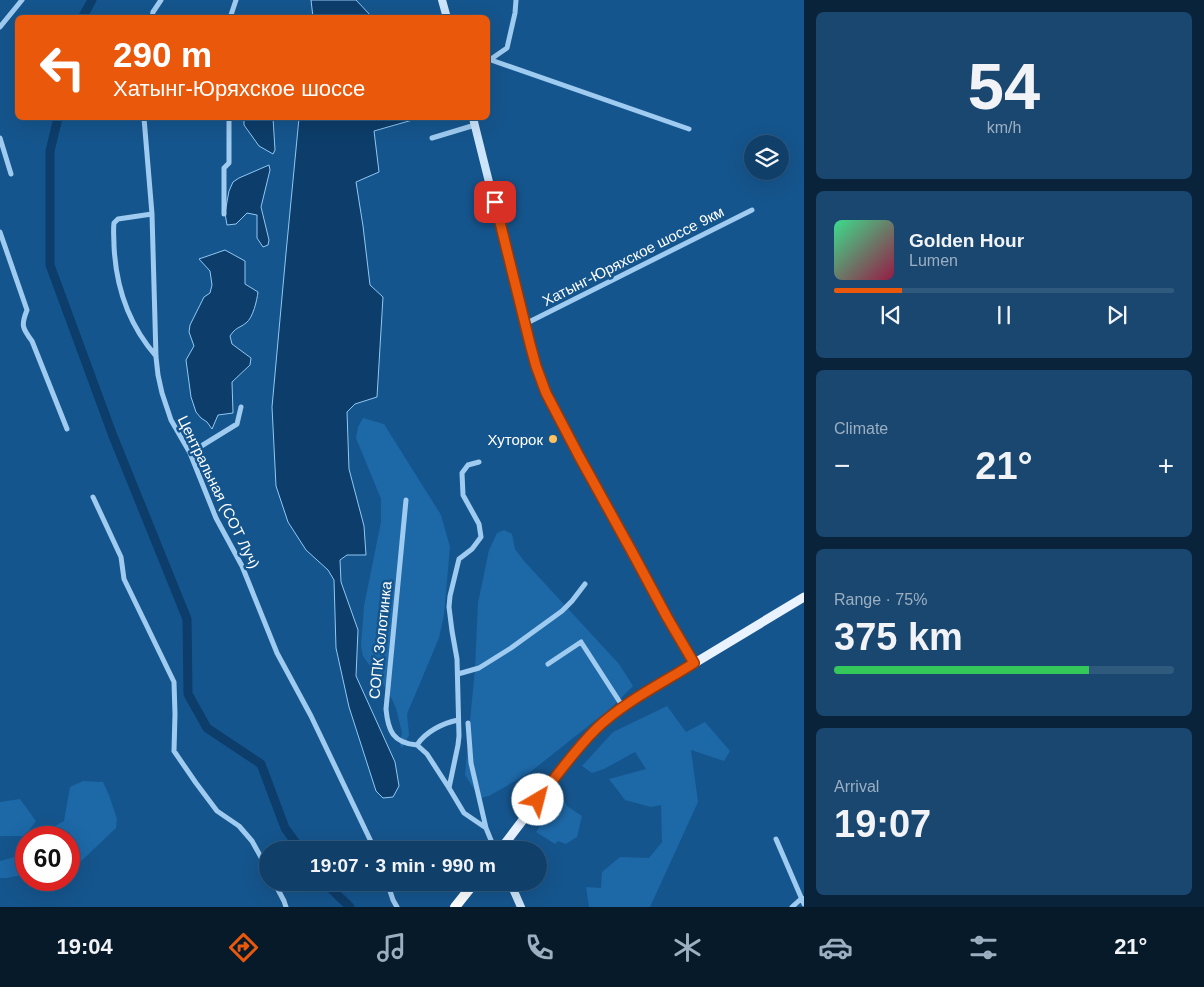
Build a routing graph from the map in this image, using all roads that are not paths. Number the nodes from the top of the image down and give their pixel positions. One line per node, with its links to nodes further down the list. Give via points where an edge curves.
1 (22, 0): 9 (street)
2 (161, 0): 6 (street)
3 (236, 0): 7 (street)
4 (442, 0): 8 (main road)
5 (516, 0): 10 (street, via 507,48)
6 (152, 15)
7 (231, 15)
8 (446, 15)
9 (0, 28)
10 (490, 58)
11 (490, 59): 15 (street)
12 (144, 120): 20 (street, Центральная (СОТ Луч))
13 (229, 120): 21 (street)
14 (474, 121): 17 (street); 23 (main road)
15 (689, 129)
16 (0, 138): 18 (street)
17 (432, 138)
18 (11, 174)
19 (752, 210): 23 (street, Хатынг-Юряхское шоссе 9км)
20 (152, 214): 24 (street, Центральная (СОТ Луч)); 24 (street, via 118,219 114,223 114,232 119,285 127,312)
21 (224, 214)
22 (0, 232): 26 (street, via 27,310 23,319 24,330 32,340)
23 (525, 324): 33 (main road, via 546,393)
24 (156, 357): 27 (street, Центральная (СОТ Луч), via 166,408)
25 (241, 407): 27 (street, via 237,424)
26 (67, 429)
27 (190, 453): 43 (street, Центральная (СОТ Луч), via 216,518 242,566 277,654 311,716)
28 (479, 462): 35 (street, via 468,465 462,473 463,495 479,524 481,536 459,559 450,596)
29 (93, 497): 46 (street, via 121,557 124,580 174,682 174,751 217,811 239,826)
30 (406, 500): 39 (street, СОПК Золотинка, via 386,716 398,740)
31 (585, 584): 35 (street, via 562,611 511,648 478,668)
32 (804, 596): 33 (main road)
33 (694, 663): 36 (main road)
34 (548, 664): 36 (street, via 581,642)
35 (458, 674): 37 (street)
36 (624, 707): 45 (main road, via 597,728 574,753)
37 (458, 720): 39 (street, via 438,727); 40 (street, via 458,745)
38 (468, 723): 41 (street, via 471,764)
39 (417, 745): 40 (street, СОПК Золотинка, via 427,754)
40 (449, 788): 41 (street, СОПК Золотинка, via 464,814)
41 (486, 828): 44 (street)
42 (776, 839): 51 (street)
43 (371, 841)
44 (491, 841)
45 (507, 841)
46 (259, 854)
47 (278, 891): 52 (street)
48 (390, 891): 53 (street)
49 (468, 891): 54 (highway)
50 (514, 891): 55 (main road)
51 (803, 901): 56 (street)
52 (286, 907)
53 (397, 907)
54 (455, 907)
55 (521, 907)
56 (792, 907)

